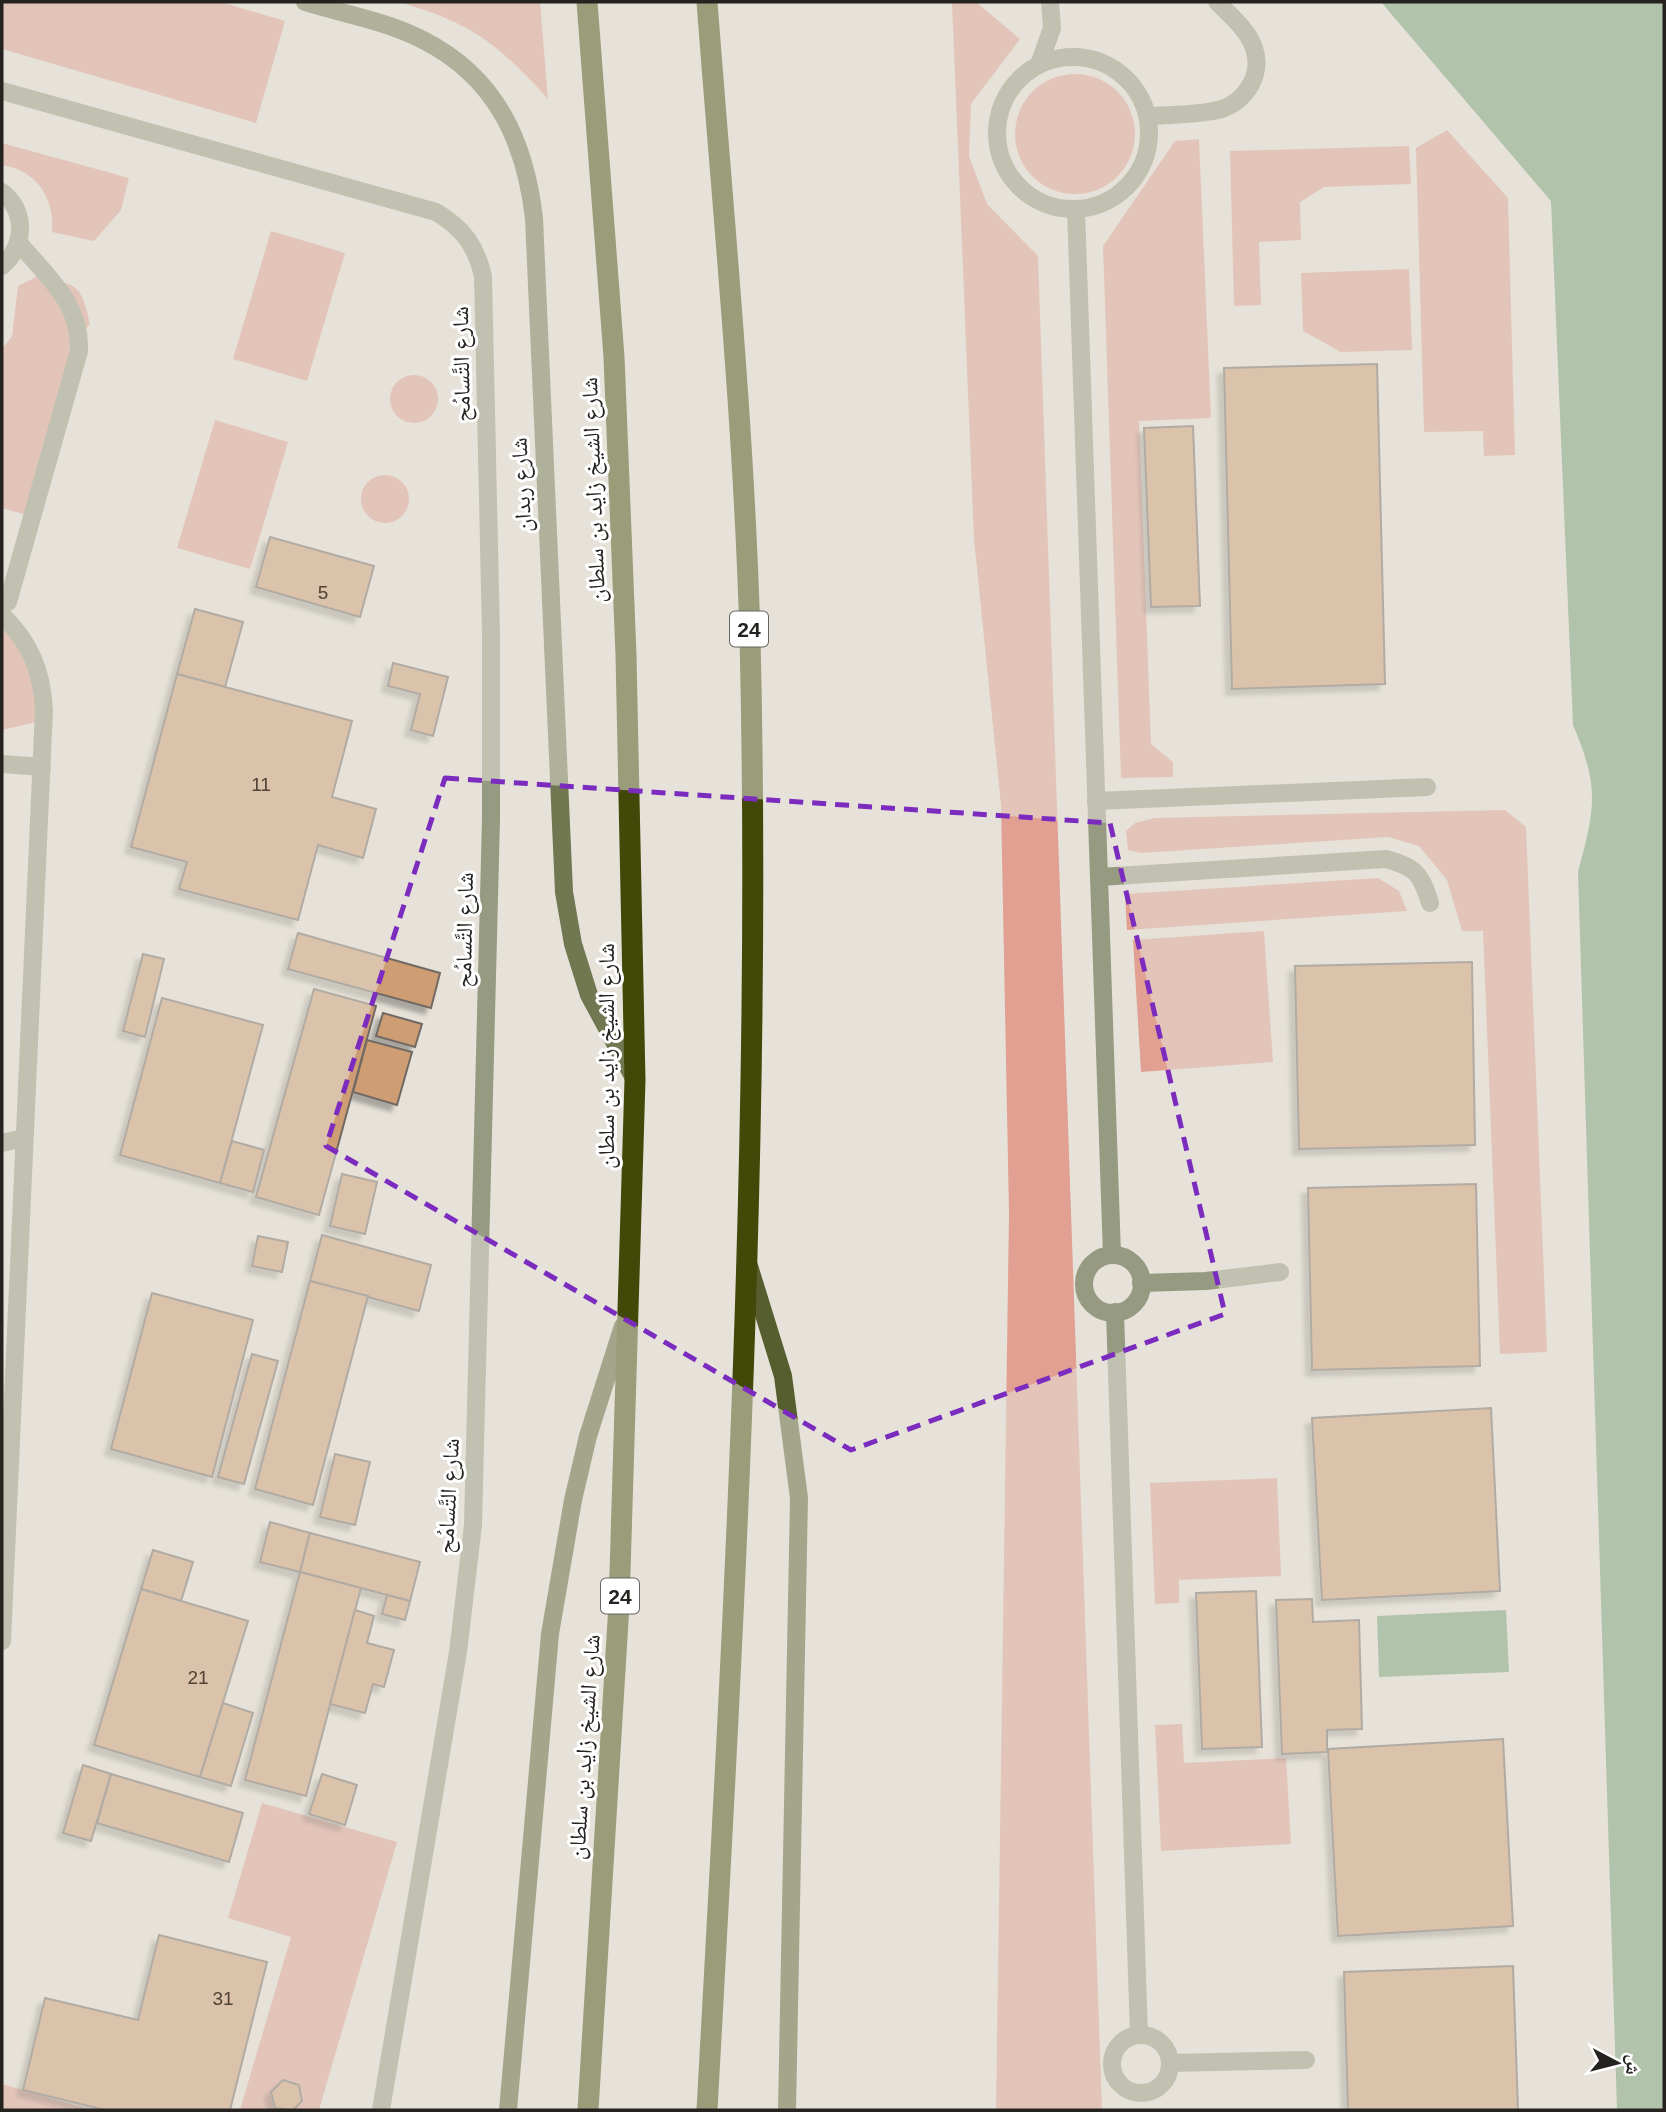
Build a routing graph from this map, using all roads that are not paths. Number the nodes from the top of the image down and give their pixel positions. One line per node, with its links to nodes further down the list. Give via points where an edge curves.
1 (305, 2): 20 (main road, شارع ربدان, via 422,39 459,64 490,95 514,132 528,174 564,892 573,944 589,995)
2 (587, 2): 20 (highway, شارع الشيخ زايد بن سلطان / 24, via 614,357)
3 (708, 2): 24 (highway, 24, via 734,325 750,636 752,1065)
4 (1050, 2): 6 (street, via 1052,28)
5 (1217, 2): 8 (street, via 1254,48 1256,69 1249,89 1235,104 1215,111)
6 (1039, 65): 8 (street, via 1061,58 1085,58 1109,66 1128,80); 10 (street, via 1020,79 1006,98 998,120 997,143 1017,185 1036,200)
7 (2, 91): 35 (street, شارع التَّسامُح, via 436,212 452,221 469,241 483,277 491,819 473,1525 456,1665)
8 (1148, 116): 10 (street, via 1148,148 1132,180 1104,203)
9 (2, 192): 11 (street, via 19,216)
10 (1076, 209): 17 (street)
11 (19, 243): 12 (street); 13 (street, via 70,304 79,351)
12 (2, 266)
13 (5, 609): 15 (street, via 38,667 44,710)
14 (2, 764): 15 (street)
15 (42, 767): 21 (street)
16 (1427, 787): 17 (street)
17 (1097, 802): 18 (street)
18 (1099, 877): 19 (street, via 1386,859 1407,864 1422,878); 23 (street)
19 (1430, 903)
20 (635, 1080): 27 (highway, شارع الشيخ زايد بن سلطان / 24)
21 (24, 1138): 22 (street); 29 (street)
22 (2, 1143)
23 (1112, 1255): 26 (street, via 1134,1264); 28 (street, via 1092,1263 1084,1290 1094,1306)
24 (747, 1258): 38 (highway, 24); 39 (main road, via 783,1376 799,1498)
25 (1280, 1272): 26 (street)
26 (1141, 1283): 28 (street, via 1131,1306)
27 (629, 1310): 36 (main road, via 588,1436 552,1620); 37 (highway, شارع الشيخ زايد بن سلطان / 24, via 620,1605)
28 (1115, 1312): 31 (street)
29 (8, 1352): 30 (street)
30 (2, 1641)
31 (1139, 2035): 33 (street, via 1163,2045); 34 (street, via 1121,2043 1113,2070 1123,2087)
32 (1307, 2060): 33 (street)
33 (1170, 2063): 34 (street, via 1166,2079)
34 (1142, 2102)
35 (382, 2110)
36 (508, 2110)
37 (587, 2110)
38 (707, 2110)
39 (787, 2110)

